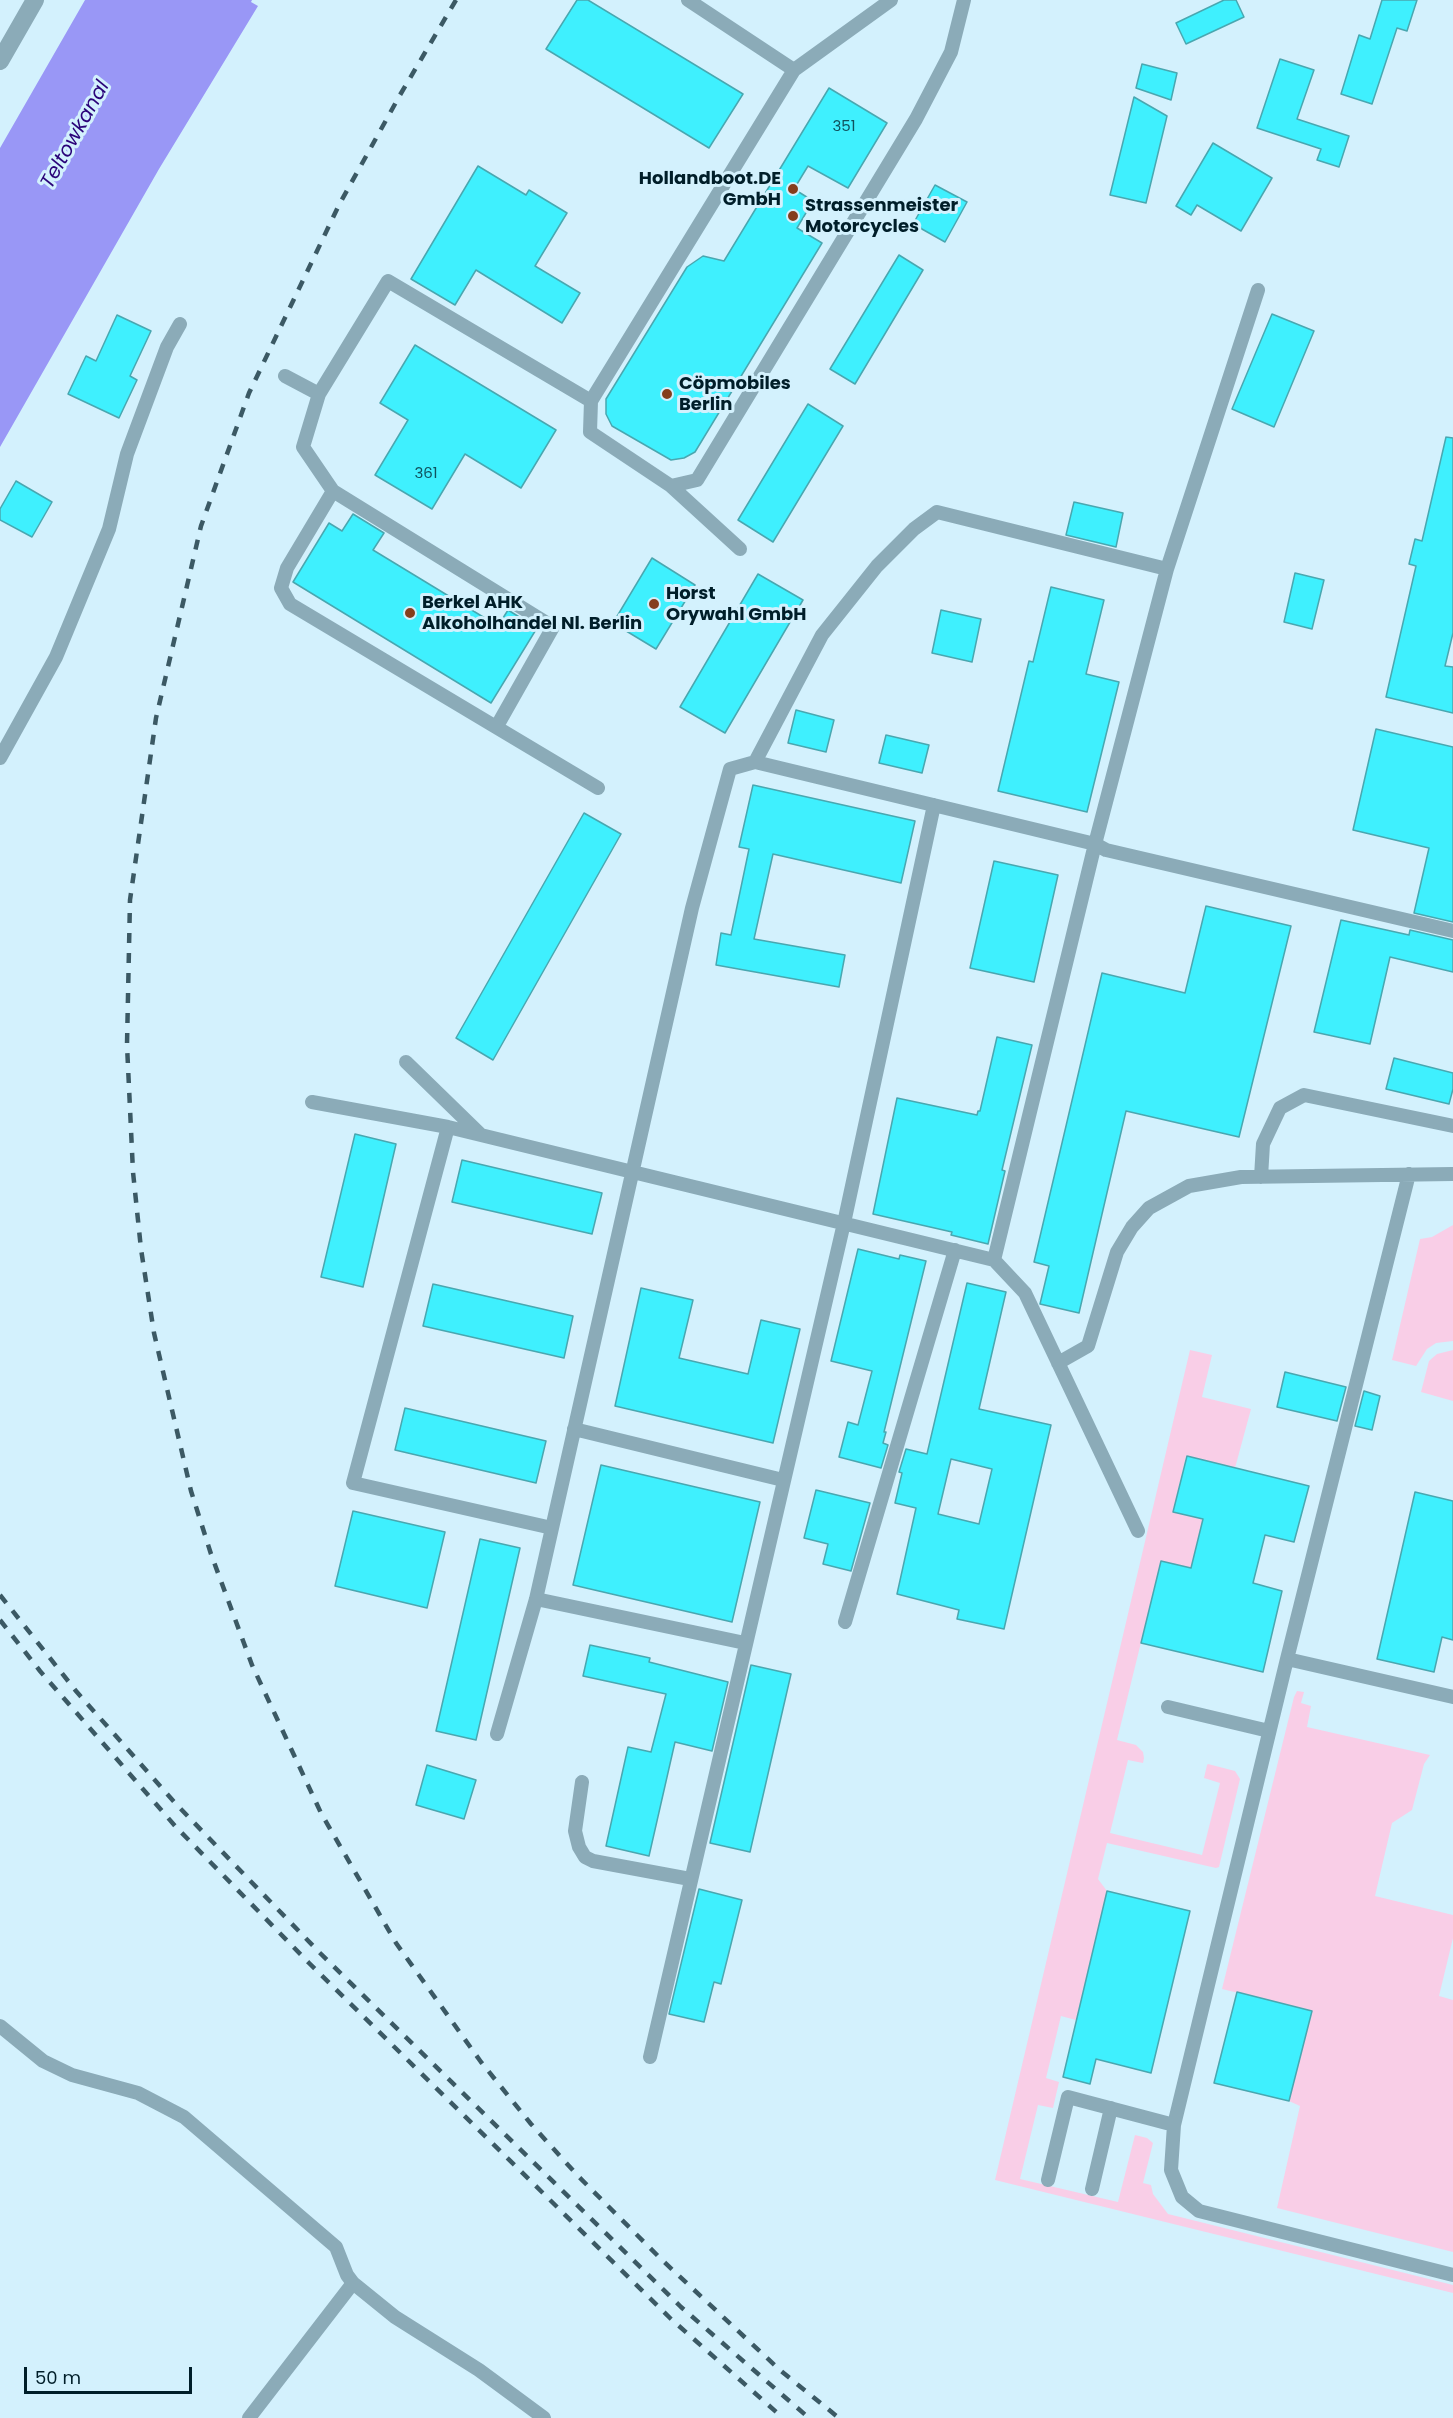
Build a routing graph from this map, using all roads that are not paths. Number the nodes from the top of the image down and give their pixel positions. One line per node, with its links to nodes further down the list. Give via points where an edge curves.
1 (35, 0): 5 (street)
2 (688, 0): 6 (lane)
3 (891, 0): 6 (lane)
4 (964, 0): 12 (lane, via 951,52 916,119 697,480)
5 (0, 61)
6 (794, 70): 11 (lane)
7 (1258, 290): 15 (lane)
8 (180, 324): 17 (lane, via 167,347 126,454 109,529 56,657)
9 (285, 376): 10 (lane)
10 (319, 394): 11 (lane, via 388,281); 13 (lane, via 303,447)
11 (591, 401): 12 (lane, via 590,432)
12 (671, 486): 14 (lane)
13 (333, 491): 16 (lane, via 288,568 281,588 290,604); 16 (lane, via 553,627)
14 (740, 549)
15 (1167, 569): 18 (lane, via 937,512 877,566 822,635); 21 (lane)
16 (497, 726): 19 (lane)
17 (0, 758)
18 (755, 762): 20 (lane); 28 (lane, via 730,769 692,908)
19 (598, 788)
20 (934, 805): 21 (lane); 32 (lane)
21 (1095, 844): 22 (lane, via 1106,850); 34 (lane)
22 (1453, 932)
23 (406, 1062): 27 (lane)
24 (312, 1102): 26 (lane)
25 (1453, 1126): 31 (lane, via 1304,1095 1280,1108 1263,1144)
26 (448, 1127): 27 (lane); 38 (lane, via 353,1483)
27 (481, 1135): 28 (lane)
28 (632, 1172): 32 (lane); 36 (lane)
29 (1409, 1174): 30 (lane); 31 (lane); 43 (lane)
30 (1453, 1174)
31 (1261, 1177): 35 (lane, via 1189,1186 1149,1208 1117,1252 1088,1346)
32 (844, 1223): 33 (lane); 37 (lane)
33 (955, 1250): 34 (lane); 41 (lane)
34 (994, 1260): 35 (lane, via 1025,1293)
35 (1058, 1363): 39 (lane)
36 (574, 1429): 37 (lane); 38 (lane)
37 (783, 1480): 42 (lane)
38 (552, 1528): 40 (lane)
39 (1138, 1530)
40 (536, 1599): 42 (lane); 47 (lane)
41 (845, 1622)
42 (745, 1643): 49 (lane)
43 (1287, 1659): 44 (lane); 46 (lane)
44 (1453, 1697)
45 (1168, 1707): 46 (lane)
46 (1269, 1731): 53 (lane)
47 (497, 1734)
48 (582, 1782): 49 (lane, via 575,1831 585,1857 593,1862)
49 (690, 1879): 51 (lane)
50 (0, 2026): 57 (lane, via 44,2061 72,2075 138,2093 184,2117 336,2247)
51 (650, 2057)
52 (1111, 2108): 53 (lane); 54 (lane, via 1068,2097); 55 (lane)
53 (1174, 2125): 56 (lane, via 1171,2170 1182,2197 1199,2211)
54 (1048, 2180)
55 (1092, 2189)
56 (1453, 2275)
57 (353, 2283): 58 (lane); 59 (lane, via 395,2317 479,2370)
58 (249, 2418)
59 (544, 2418)

